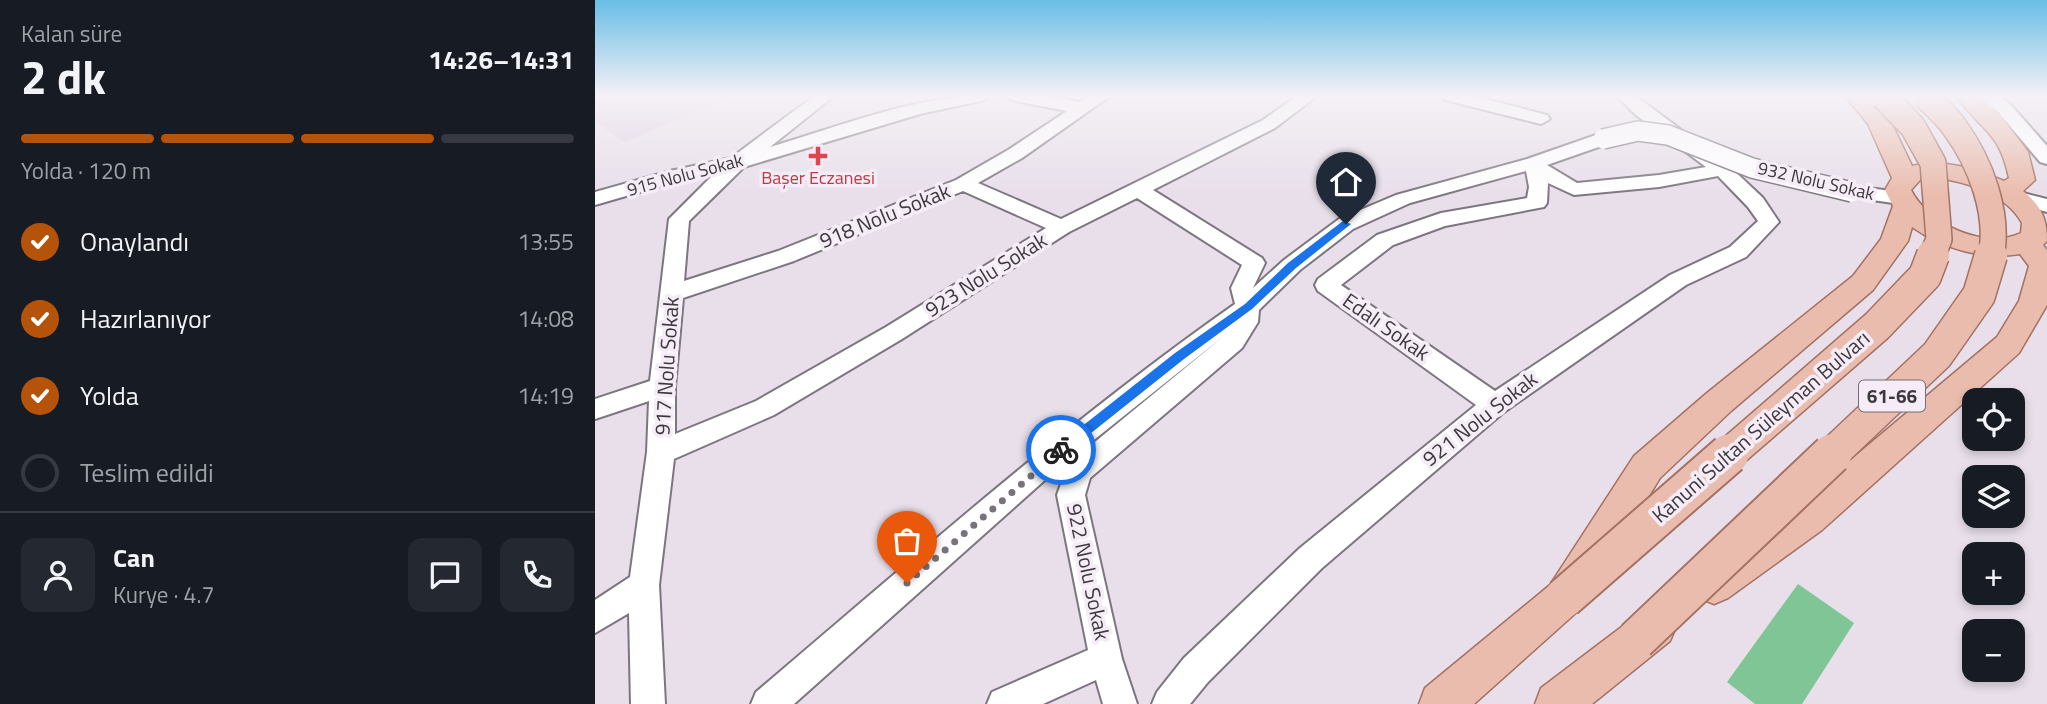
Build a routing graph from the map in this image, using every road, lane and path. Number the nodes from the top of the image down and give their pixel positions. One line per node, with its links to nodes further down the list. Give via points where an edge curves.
1 (782, 129): 12 (street, 917 Nolu Sokak)
2 (850, 129): 12 (street, 915 Nolu Sokak)
3 (1050, 129): 15 (street, 918 Nolu Sokak)
4 (1259, 129): 16 (street, 923 Nolu Sokak)
5 (1664, 129): 14 (street)
6 (1881, 129): 17 (main road)
7 (1914, 129): 30 (main road, Kanuni Sultan Süleyman Bulvarı / 61-66, bridge, via 1933,163 1939,239 1925,276 1877,326)
8 (1956, 129): 32 (main road, 61-66, bridge, via 1980,170 1990,215 1991,253 1979,295 1937,355)
9 (1999, 129): 18 (main road, via 2016,152 2022,180)
10 (2022, 129): 11 (street)
11 (2047, 158)
12 (737, 163): 19 (street, 915 Nolu Sokak, via 677,175); 23 (street, 917 Nolu Sokak, via 679,219)
13 (1534, 163): 14 (street, via 1574,189); 17 (street, 932 Nolu Sokak, bridge, via 1638,131 1668,135 1752,168 1852,192); 24 (street, 932 Nolu Sokak, via 1403,199 1346,224 1292,265); 26 (street, Edalı Sokak, via 1537,203 1441,220 1385,240 1326,285)
14 (1721, 170): 26 (street, 921 Nolu Sokak, via 1760,205 1769,222 1738,252 1678,280)
15 (963, 184): 21 (street); 23 (street, 918 Nolu Sokak, via 786,256)
16 (1139, 190): 21 (street, 923 Nolu Sokak); 24 (street, via 1254,263 1242,288)
17 (1903, 194): 18 (main road, via 1923,171 1949,170 1979,177); 22 (main road, via 1925,224 1971,244 2003,248); 30 (main road, 61-66, via 1895,241 1863,283 1647,467)
18 (2014, 194): 20 (street); 22 (main road, 61-66, via 2029,206 2039,224)
19 (596, 201)
20 (2047, 206)
21 (1062, 227): 28 (street, 923 Nolu Sokak, via 765,408)
22 (2036, 241): 32 (main road, 61-66, via 2043,265 2034,302 2008,345 1809,517)
23 (672, 293): 25 (street, 917 Nolu Sokak)
24 (1249, 306): 33 (street, 922 Nolu Sokak, via 1247,323 1233,342 1078,472 1071,495); 35 (street, 932 Nolu Sokak, via 1045,463)
25 (662, 387): 27 (street); 28 (street, 917 Nolu Sokak)
26 (1495, 405): 38 (street, 921 Nolu Sokak, via 1311,558 1196,670)
27 (595, 409)
28 (661, 452): 29 (street, 917 Nolu Sokak)
29 (644, 585): 31 (street); 34 (street, 917 Nolu Sokak)
30 (1564, 598): 39 (main road, Kanuni Sultan Süleyman Bulvarı / 61-66)
31 (595, 618)
32 (1636, 640): 40 (main road, 61-66)
33 (1106, 659): 36 (street); 37 (street, 922 Nolu Sokak)
34 (648, 704)
35 (768, 704)
36 (1004, 704)
37 (1120, 704)
38 (1169, 704)
39 (1441, 704)
40 (1557, 704)

